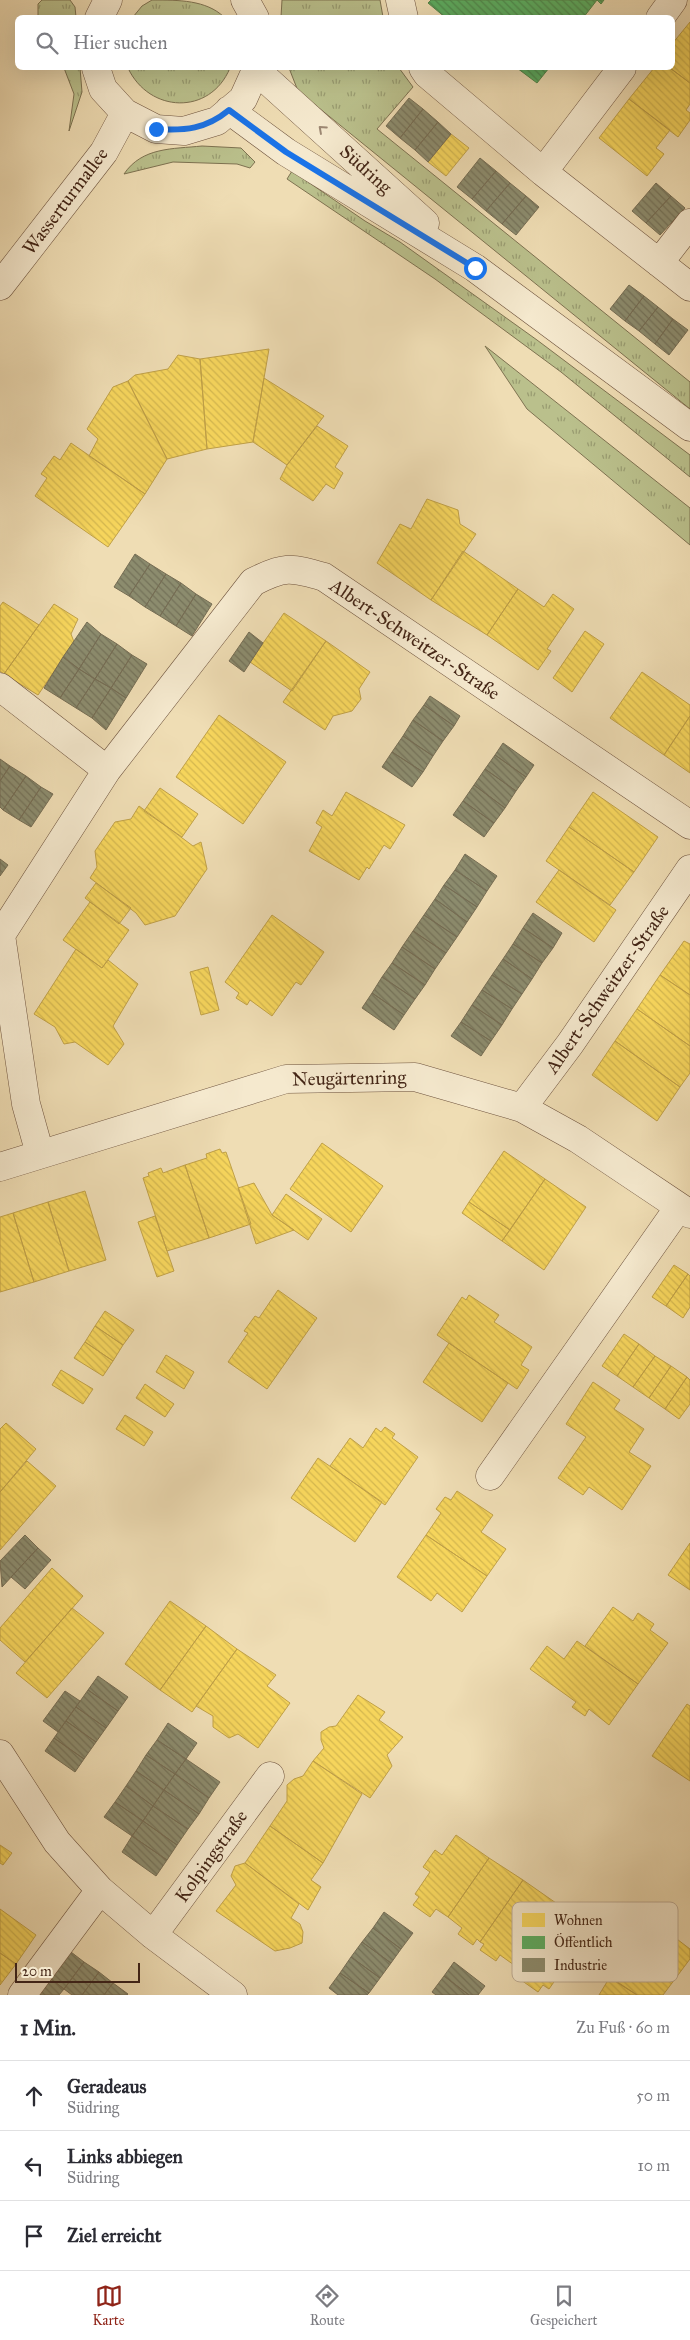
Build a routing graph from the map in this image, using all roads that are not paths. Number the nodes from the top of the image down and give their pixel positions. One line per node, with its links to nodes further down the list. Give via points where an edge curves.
1 (245, 0): 4 (street)
2 (400, 0): 5 (street)
3 (673, 0): 6 (street)
4 (253, 15)
5 (403, 15)
6 (662, 15)
7 (97, 70): 13 (street, Südring, via 103,89)
8 (256, 70): 12 (street, Südring, via 242,99)
9 (258, 70): 17 (street, Südring, one-way to 9)
10 (424, 70): 14 (street)
11 (620, 70): 14 (street)
12 (229, 110): 13 (street, Südring, via 217,121 184,131 156,129); 17 (street, Südring, via 286,152)
13 (125, 113): 18 (street, Wasserturmallee, via 104,152)
14 (543, 172): 16 (street)
15 (690, 223): 16 (street)
16 (659, 263): 19 (street)
17 (475, 268): 20 (street, Südring)
18 (0, 286)
19 (690, 287)
20 (690, 427)
21 (0, 687): 22 (street)
22 (107, 770): 23 (street, Albert-Schweitzer-Straße, via 253,582 274,571 294,568 324,577); 25 (street, Albert-Schweitzer-Straße)
23 (690, 825)
24 (690, 869): 26 (street, Albert-Schweitzer-Straße)
25 (0, 935): 27 (street, Albert-Schweitzer-Straße, via 26,1104)
26 (522, 1108): 27 (street, Neugärtenring, via 415,1077 286,1079); 29 (street, Neugärtenring, via 578,1139)
27 (40, 1154): 28 (street, Neugärtenring)
28 (0, 1167)
29 (685, 1211): 30 (street, Neugärtenring)
30 (490, 1476)
31 (0, 1754): 33 (street, via 57,1842)
32 (270, 1776): 34 (street, Kolpingstraße)
33 (100, 1890): 34 (street); 36 (street)
34 (152, 1935): 35 (street)
35 (225, 1993)
36 (22, 1995)

